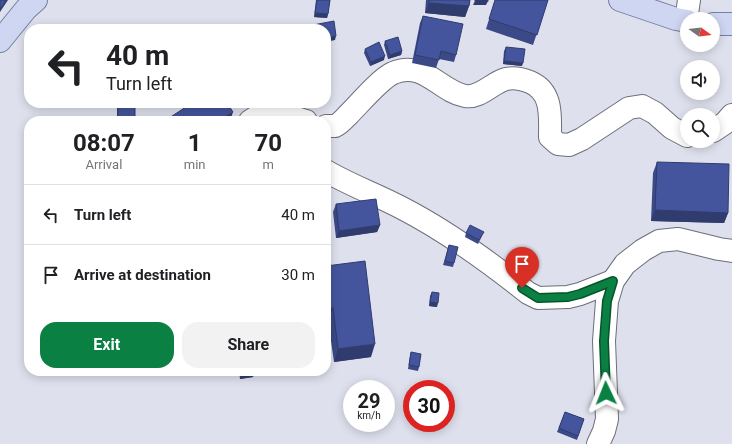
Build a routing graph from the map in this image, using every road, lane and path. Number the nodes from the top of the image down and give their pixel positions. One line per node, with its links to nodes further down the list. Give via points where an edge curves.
1 (36, 0): 6 (main road)
2 (620, 0): 3 (main road, via 676,19)
3 (680, 17)
4 (720, 24): 5 (main road)
5 (732, 24)
6 (0, 41)
7 (732, 115): 11 (street)
8 (257, 116): 9 (street, via 273,113)
9 (291, 116)
10 (331, 126): 12 (street, via 344,119 393,73 408,70 422,72 466,97 474,96 506,79 521,78 536,85 547,96 550,137 558,144 569,145 628,108 642,106)
11 (720, 126)
12 (680, 132)
13 (331, 174): 15 (street, via 400,207 459,242 538,298 568,297)
14 (732, 251): 15 (street, via 678,239 659,241 625,264)
15 (613, 281): 16 (street, via 607,301 605,335 607,419)
16 (598, 444)

